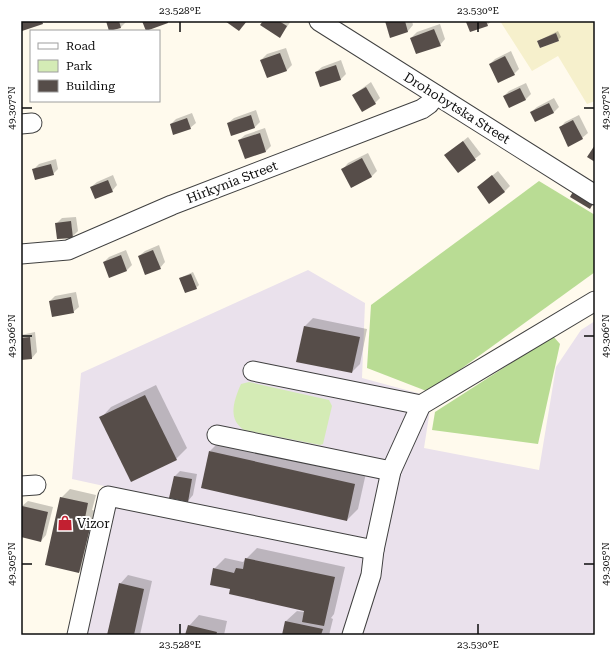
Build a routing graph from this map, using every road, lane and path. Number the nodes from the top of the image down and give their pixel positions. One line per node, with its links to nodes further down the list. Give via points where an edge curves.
1 (319, 21): 2 (street, Drohobytska Street)
2 (436, 95): 3 (street, Drohobytska Street); 4 (street, Hirkynia Street, via 422,109 172,204 68,250)
3 (595, 195)
4 (21, 254)
5 (595, 301): 7 (street)
6 (253, 371): 7 (street)
7 (421, 404): 9 (street)
8 (217, 435): 9 (street)
9 (391, 471): 10 (street)
10 (374, 550): 11 (street, via 108,496); 12 (street, via 371,575)
11 (77, 635)
12 (352, 635)

